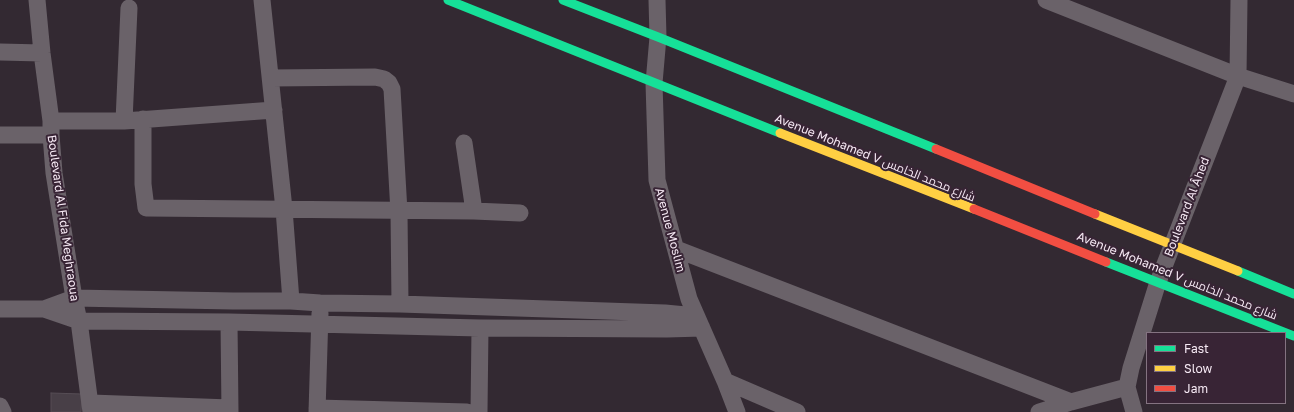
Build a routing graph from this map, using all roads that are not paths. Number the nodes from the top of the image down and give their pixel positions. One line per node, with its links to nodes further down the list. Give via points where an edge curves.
1 (37, 0): 11 (street, Boulevard Al Fida Meghraoua)
2 (262, 0): 13 (street)
3 (448, 0): 14 (street, Avenue Mohamed V شارع محمد الخامس)
4 (563, 0): 9 (street)
5 (658, 0): 9 (street, Avenue Moslim)
6 (1046, 0): 12 (street)
7 (1239, 0): 12 (street, Boulevard Al Âhed)
8 (130, 8): 18 (street)
9 (658, 37): 14 (street, Avenue Moslim); 26 (street)
10 (0, 52): 11 (street)
11 (42, 53): 19 (street, Boulevard Al Fida Meghraoua)
12 (1238, 76): 15 (street); 26 (street, Boulevard Al Âhed)
13 (270, 78): 16 (street); 24 (street, via 375,77 389,83 392,89)
14 (654, 83): 27 (street, Avenue Moslim, via 657,180); 28 (street, Avenue Mohamed V شارع محمد الخامس)
15 (1291, 92)
16 (274, 110): 17 (street); 22 (street)
17 (143, 119): 18 (street); 22 (street, via 143,184 146,208)
18 (124, 121): 19 (street)
19 (51, 128): 20 (street); 30 (street, Boulevard Al Fida Meghraoua, via 54,173)
20 (0, 135)
21 (464, 143): 23 (street)
22 (284, 209): 24 (street); 31 (street)
23 (474, 211): 24 (street); 25 (street)
24 (399, 212): 33 (street)
25 (520, 213)
26 (1172, 245): 28 (street, Boulevard Al Âhed); 29 (street)
27 (676, 249): 38 (street, Avenue Moslim, via 689,299); 44 (street)
28 (1158, 282): 41 (street, Avenue Mohamed V شارع محمد الخامس); 43 (street, Boulevard Al Âhed)
29 (1294, 294)
30 (74, 298): 31 (street); 35 (street); 36 (street, Boulevard Al Fida Meghraoua)
31 (291, 301): 32 (street)
32 (320, 303): 33 (street); 39 (street)
33 (400, 304): 38 (street, via 665,313)
34 (0, 309): 35 (street)
35 (44, 309): 36 (street)
36 (79, 321): 37 (street); 46 (street, Boulevard Al Fida Meghraoua)
37 (229, 322): 39 (street); 47 (street)
38 (699, 322): 40 (street, via 667,330); 42 (street, Avenue Moslim)
39 (320, 324): 40 (street); 48 (street)
40 (480, 328): 52 (street)
41 (1284, 332)
42 (725, 381): 53 (street, Avenue Moslim); 54 (street)
43 (1127, 387): 44 (street); 56 (street, Boulevard Al Âhed)
44 (1071, 402): 55 (street)
45 (0, 406): 50 (street)
46 (91, 407): 47 (street)
47 (230, 410)
48 (317, 410): 49 (street)
49 (415, 411): 51 (street)
50 (3, 412)
51 (468, 412)
52 (479, 412)
53 (737, 412)
54 (797, 412)
55 (1039, 412)
56 (1134, 412)

